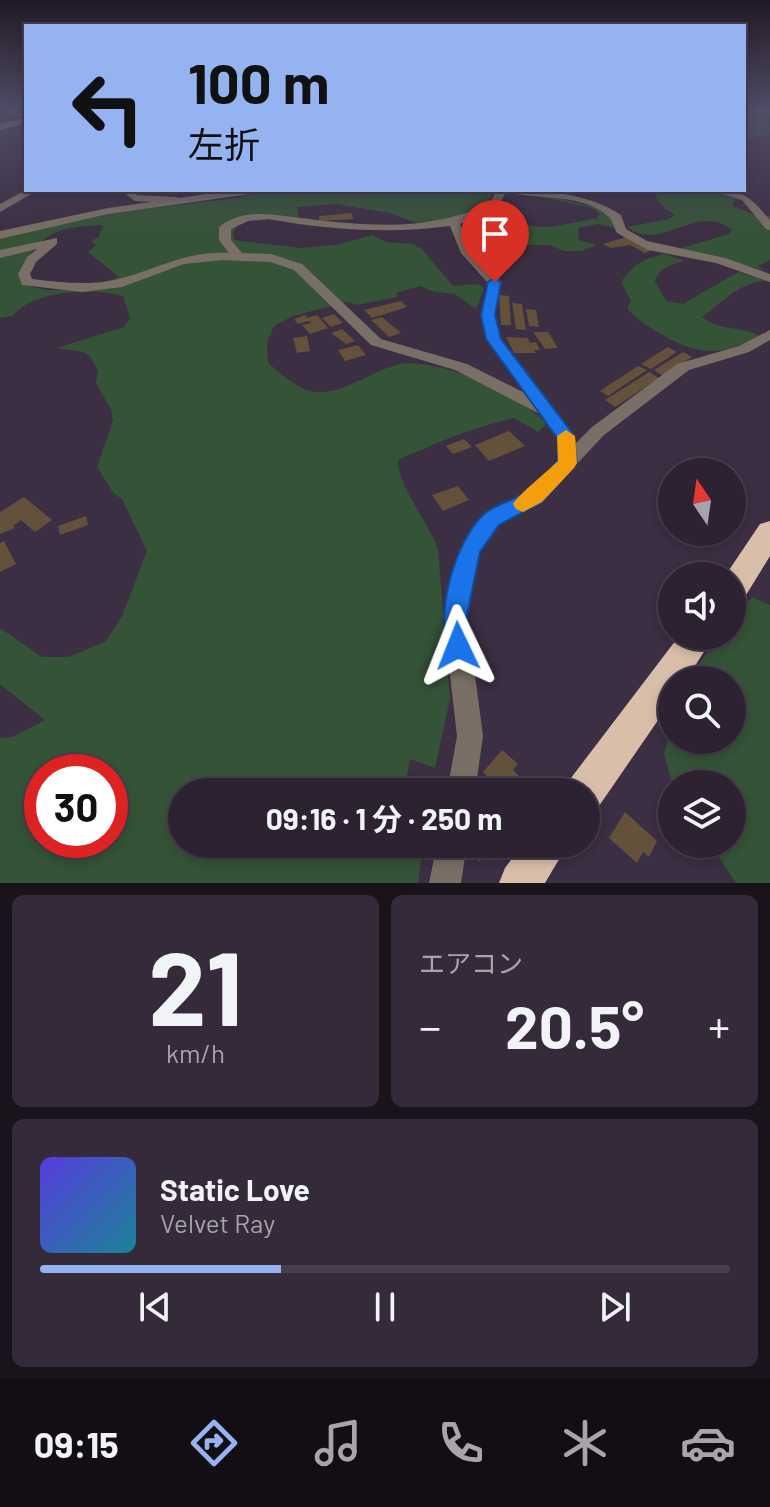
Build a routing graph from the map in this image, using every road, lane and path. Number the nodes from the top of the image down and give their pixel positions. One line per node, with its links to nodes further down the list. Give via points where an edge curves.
1 (30, 192): 8 (street)
2 (128, 192): 7 (lane, via 136,198)
3 (245, 192): 7 (street)
4 (501, 192): 9 (street, via 492,208)
5 (526, 192): 14 (street, via 600,207 617,217 621,231 664,253 704,257)
6 (723, 192): 10 (street, via 746,198)
7 (191, 201): 11 (street, via 108,211)
8 (0, 209)
9 (454, 222): 13 (street, via 407,228 255,217 225,227 225,240); 16 (street, via 467,253 495,282 488,315 493,339)
10 (770, 227)
11 (0, 235)
12 (0, 254): 13 (street, via 53,241 31,260 24,274 27,282 82,288 117,284 182,260)
13 (238, 256): 16 (street, via 298,267 376,342 461,367)
14 (770, 278)
15 (770, 334): 17 (street, via 744,349 683,367 598,431)
16 (548, 412): 17 (street, via 567,438)
17 (567, 463): 21 (street, via 535,496 491,519 470,550 455,615 470,736)
18 (770, 532): 19 (highway)
19 (746, 569)
20 (688, 650): 22 (highway)
21 (463, 778)
22 (595, 778)
23 (449, 858): 25 (street)
24 (538, 858): 26 (highway)
25 (445, 883)
26 (520, 883)

